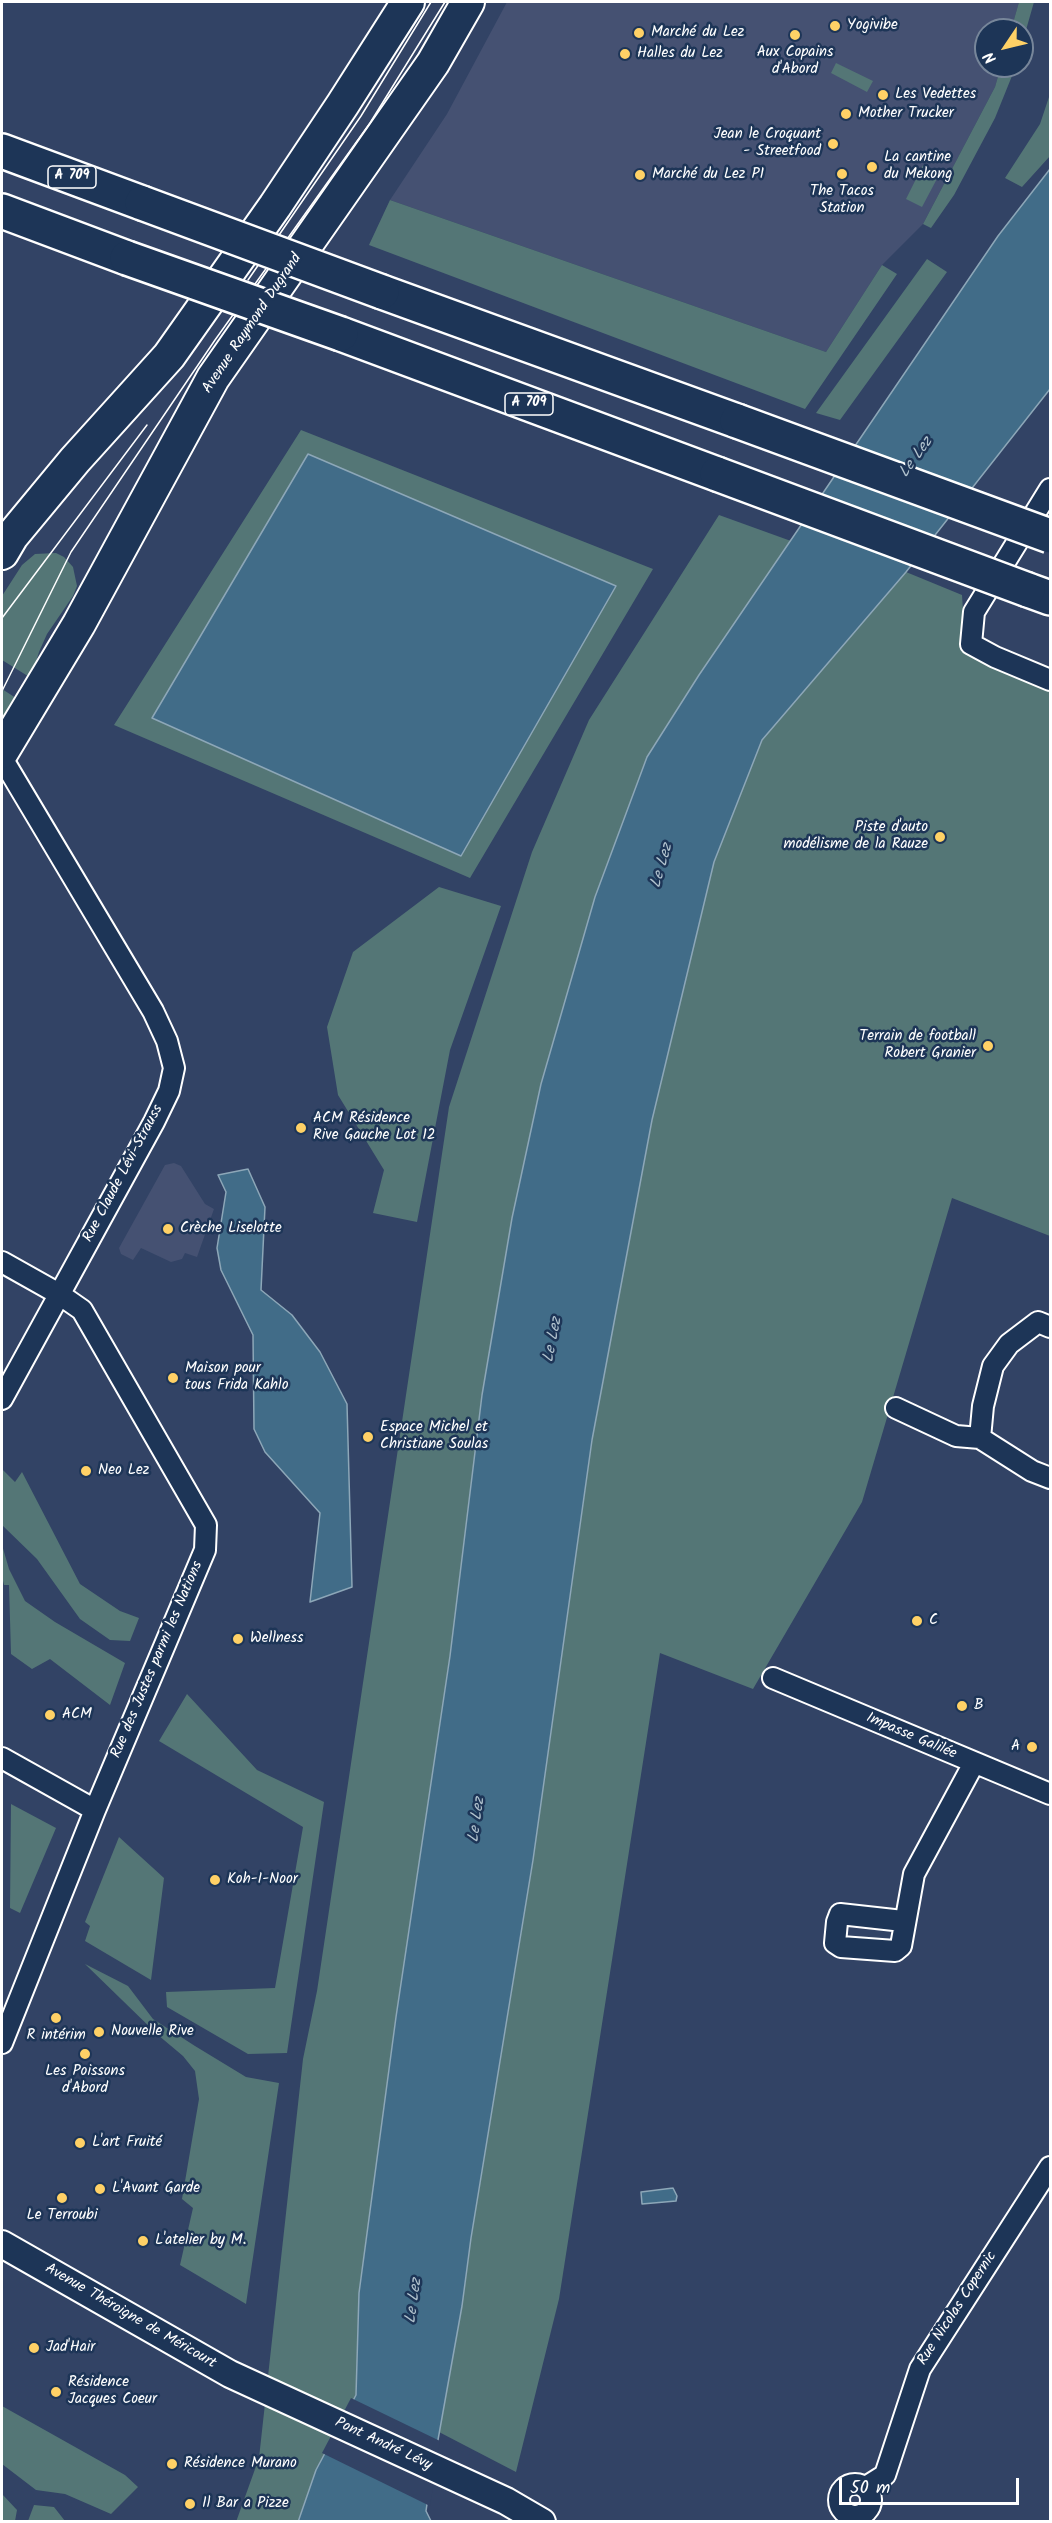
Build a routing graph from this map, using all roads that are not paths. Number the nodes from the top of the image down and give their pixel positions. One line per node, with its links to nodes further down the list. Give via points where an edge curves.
1 (408, 2): 7 (main road, via 344,104 170,356 75,460)
2 (468, 2): 10 (main road, Avenue Raymond Dugrand, via 433,63 213,378 79,624)
3 (2, 151): 6 (highway, A 709, bridge)
4 (2, 211): 8 (highway, A 709, bridge)
5 (1050, 489): 9 (street, via 974,612 971,644)
6 (1050, 536)
7 (2, 553)
8 (1039, 594)
9 (1050, 680)
10 (2, 752)
11 (2, 758): 13 (street, Rue Claude Lévi-Strauss, via 153,1011 174,1068 169,1091 154,1122)
12 (2, 1262): 13 (street, Rue des Justes parmi les Nations)
13 (59, 1294): 15 (street, Rue Claude Lévi-Strauss); 23 (street, Rue des Justes parmi les Nations, via 82,1310 206,1525 205,1550)
14 (1050, 1327): 17 (street, via 1038,1322 1009,1344 993,1366 983,1406)
15 (2, 1400)
16 (896, 1408): 17 (street, via 956,1436)
17 (981, 1438): 18 (street, via 1023,1466)
18 (1050, 1478)
19 (773, 1678): 21 (street, Impasse Galilée)
20 (2, 1758): 23 (street)
21 (974, 1763): 22 (street, Impasse Galilée); 24 (street, via 914,1874)
22 (1050, 1794)
23 (95, 1810): 25 (street, Rue des Justes parmi les Nations)
24 (903, 1921)
25 (2, 2043)
26 (1050, 2167): 29 (street, Rue Nicolas Copernic, via 920,2369 885,2475)
27 (2, 2244): 28 (street, Avenue Théroigne de Méricourt)
28 (260, 2388): 31 (street, Pont André Lévy, via 506,2501)
29 (866, 2487): 30 (street, Rue Nicolas Copernic, via 872,2501); 30 (street, Rue Nicolas Copernic, via 848,2484 838,2500 849,2516)
30 (862, 2519)
31 (542, 2522)

